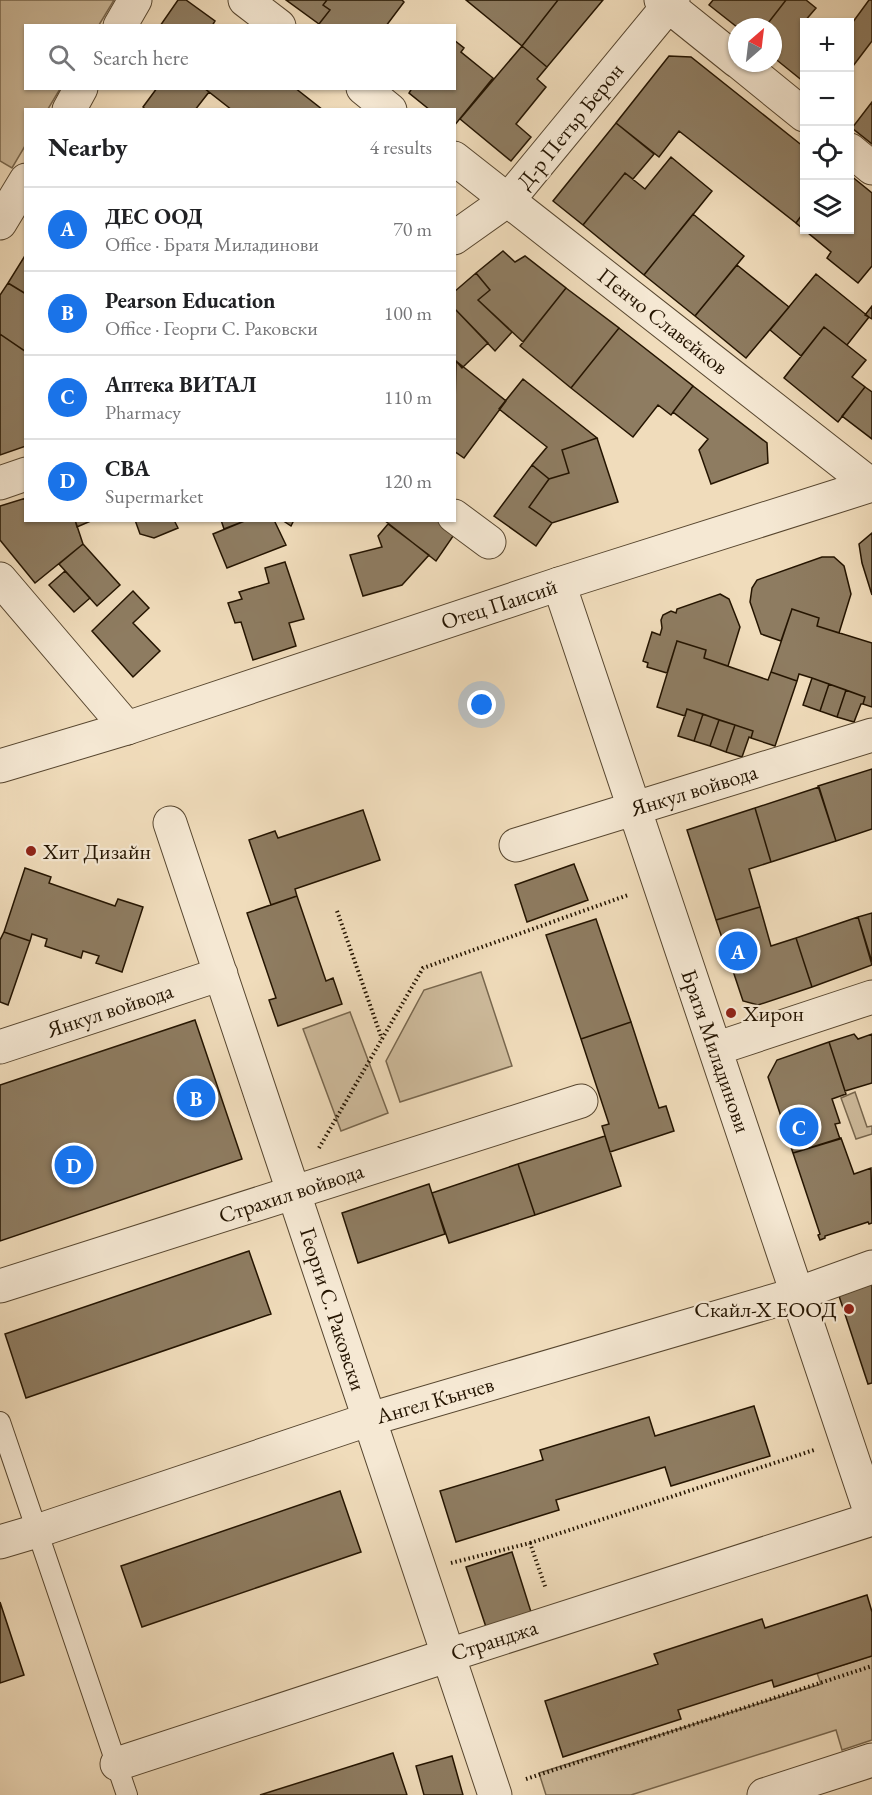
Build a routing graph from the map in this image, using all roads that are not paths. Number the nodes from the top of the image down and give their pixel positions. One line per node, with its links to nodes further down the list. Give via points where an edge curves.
1 (135, 0): 4 (street)
2 (245, 0): 5 (street)
3 (668, 2): 6 (street); 17 (street, Д-р Петър Берон)
4 (121, 24)
5 (276, 24)
6 (728, 53)
7 (752, 72): 12 (street)
8 (80, 90): 10 (street)
9 (365, 90): 11 (street)
10 (70, 108)
11 (388, 108)
12 (800, 111)
13 (854, 154): 15 (street)
14 (456, 159): 17 (street, Пенчо Славейков)
15 (872, 168)
16 (18, 182): 18 (street)
17 (509, 199): 19 (street, Д-р Петър Берон); 22 (street, Пенчо Славейков)
18 (0, 223)
19 (456, 237)
20 (24, 475): 21 (street)
21 (0, 483)
22 (871, 485): 26 (street, Отец Паисий)
23 (456, 517): 24 (street)
24 (489, 542)
25 (0, 579): 27 (street)
26 (559, 584): 27 (street, Отец Паисий); 30 (street, Братя Миладинови)
27 (127, 728): 29 (street, Отец Паисий)
28 (872, 735): 30 (street, Янкул войвода)
29 (0, 766)
30 (634, 809): 32 (street, Янкул войвода); 36 (street, Братя Миладинови)
31 (170, 823): 33 (street, Георги С. Раковски)
32 (516, 846)
33 (221, 974): 35 (street, Янкул войвода); 38 (street, Георги С. Раковски)
34 (872, 997): 36 (street)
35 (0, 1047)
36 (715, 1049): 41 (street, Братя Миладинови)
37 (581, 1101): 38 (street, Страхил войвода)
38 (294, 1192): 40 (street, Страхил войвода); 42 (street, Георги С. Раковски)
39 (872, 1267): 41 (street, Ангел Кънчев)
40 (0, 1286)
41 (797, 1294): 42 (street, Ангел Кънчев); 44 (street, Братя Миладинови)
42 (370, 1419): 45 (street, Ангел Кънчев); 47 (street, Георги С. Раковски)
43 (0, 1422): 45 (lane)
44 (872, 1518): 47 (street, Странджа)
45 (37, 1531): 46 (street, Ангел Кънчев); 49 (lane)
46 (0, 1542)
47 (449, 1654): 49 (street, Странджа); 50 (street, Георги С. Раковски)
48 (872, 1760): 52 (street)
49 (117, 1764): 51 (lane)
50 (494, 1792)
51 (127, 1795)
52 (764, 1795)

